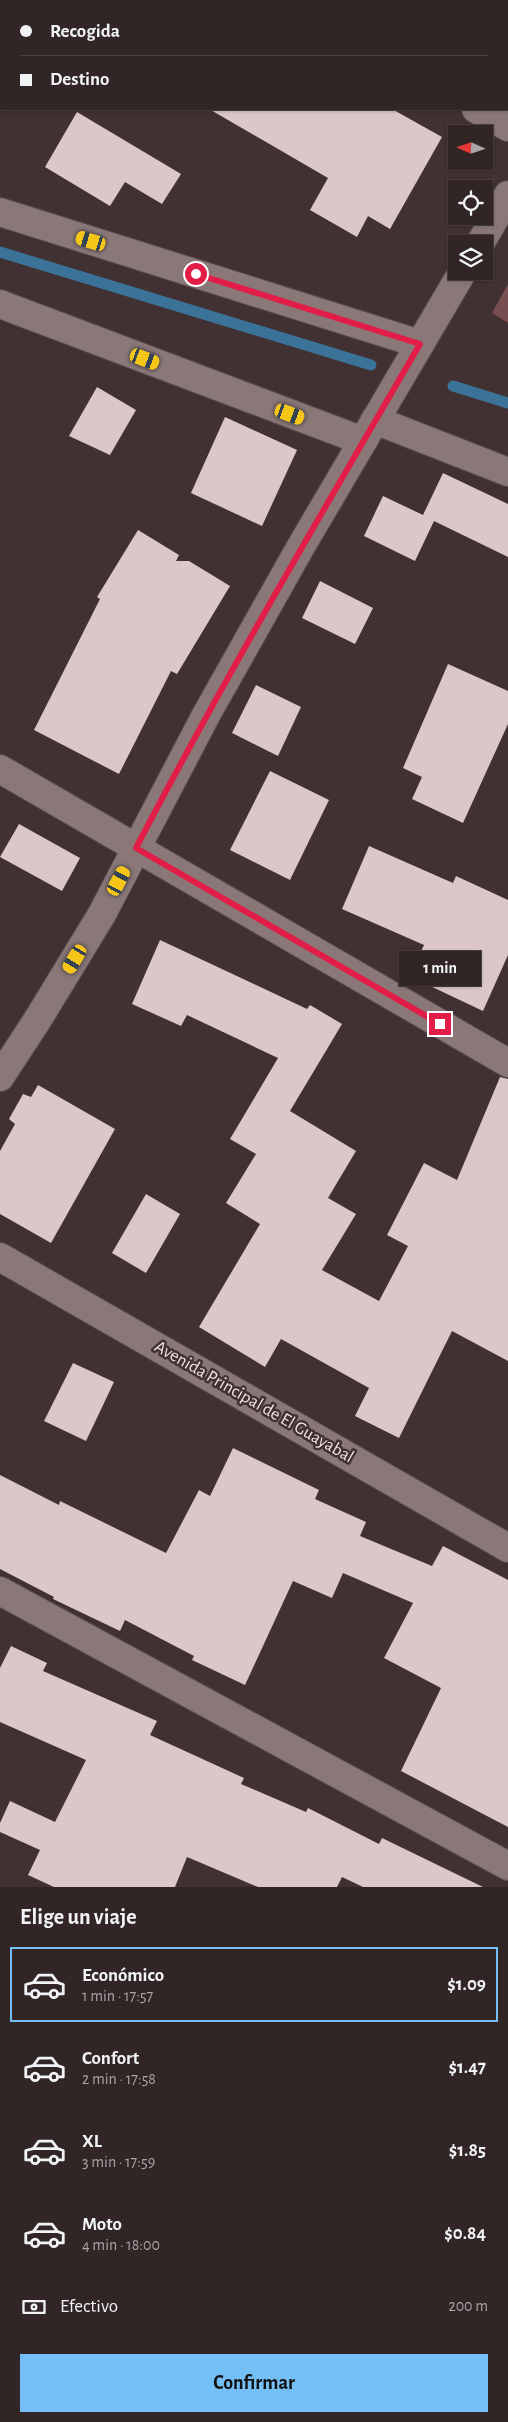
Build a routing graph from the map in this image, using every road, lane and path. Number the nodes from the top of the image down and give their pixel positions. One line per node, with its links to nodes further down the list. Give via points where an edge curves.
1 (478, 110): 2 (street)
2 (508, 127)
3 (508, 195): 5 (street)
4 (0, 212): 8 (street)
5 (485, 235)
6 (458, 280): 8 (street)
7 (0, 304): 9 (street)
8 (420, 344): 9 (street)
9 (369, 430): 10 (street); 12 (street, via 206,715)
10 (508, 472)
11 (0, 768): 12 (street)
12 (136, 848): 13 (street); 14 (street, via 102,914)
13 (508, 1063)
14 (0, 1077)
15 (0, 1257): 16 (street, Avenida Principal de El Guayabal)
16 (508, 1548)
17 (0, 1591): 18 (street)
18 (508, 1866)

